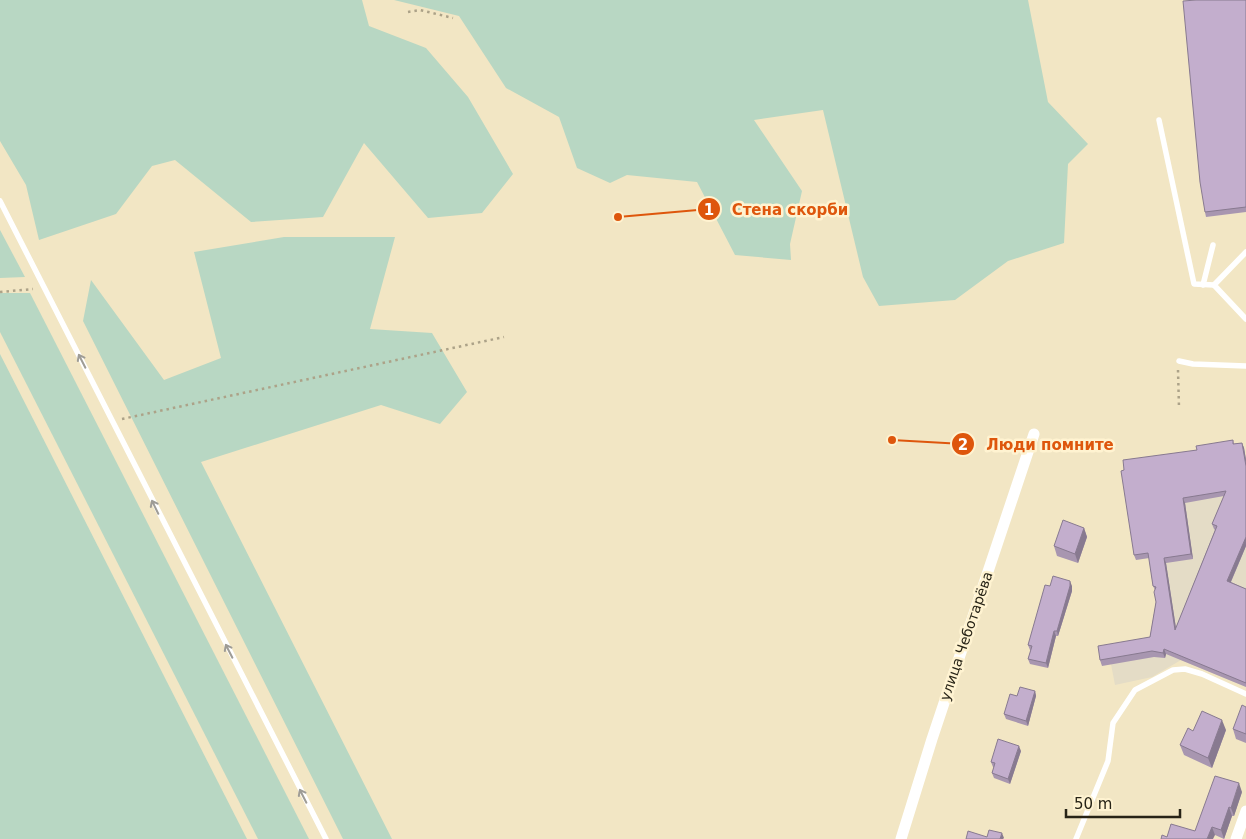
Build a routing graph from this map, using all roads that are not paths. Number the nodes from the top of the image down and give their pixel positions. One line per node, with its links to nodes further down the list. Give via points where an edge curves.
1 (1159, 120): 5 (lane, via 1194,284)
2 (0, 201): 13 (lane, one-way to 2)
3 (1212, 245): 5 (lane)
4 (1246, 252): 6 (lane)
5 (1203, 285): 6 (lane)
6 (1214, 285): 7 (lane)
7 (1246, 319)
8 (1179, 361): 9 (lane)
9 (1246, 366)
10 (1034, 434): 14 (street, улица Чеботарёва)
11 (1246, 694): 15 (lane, via 1185,669 1173,670 1135,690 1113,723 1108,761)
12 (1246, 811): 16 (street)
13 (326, 839)
14 (901, 839)
15 (1076, 839)
16 (1236, 839)

